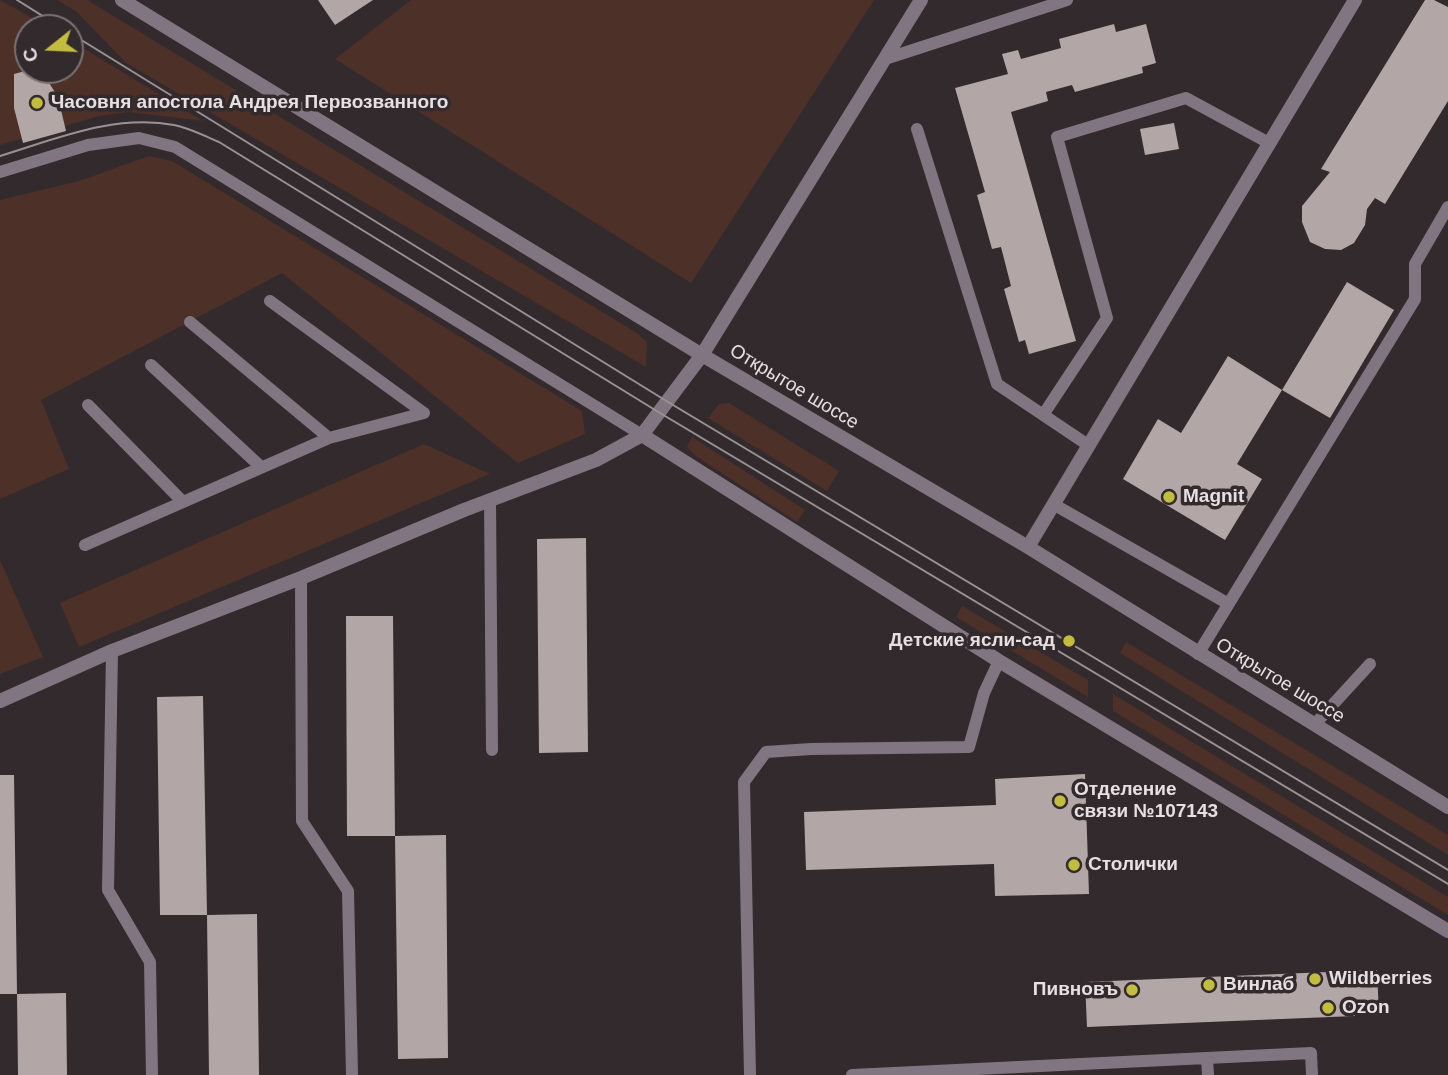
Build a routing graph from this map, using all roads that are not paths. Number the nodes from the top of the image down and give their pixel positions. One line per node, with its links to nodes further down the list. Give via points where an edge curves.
1 (121, 0): 12 (street, Открытое шоссе)
2 (921, 0): 5 (street)
3 (1067, 0): 5 (lane)
4 (1355, 0): 7 (street)
5 (885, 59): 12 (street)
6 (917, 129): 15 (lane, via 997,384)
7 (1269, 143): 15 (lane, via 1186,98 1057,137 1107,318); 18 (street)
8 (0, 172): 16 (lane, via 88,145 139,138 175,147)
9 (1448, 207): 26 (lane, via 1415,264 1415,299)
10 (271, 301): 17 (lane, via 424,413)
11 (190, 322): 17 (lane)
12 (702, 355): 16 (street); 24 (street, Открытое шоссе)
13 (151, 365): 19 (lane)
14 (88, 405): 21 (lane)
15 (1043, 415): 18 (lane)
16 (642, 435): 20 (street, via 596,460); 29 (street)
17 (329, 438): 19 (lane)
18 (1088, 445): 22 (street)
19 (261, 467): 21 (lane)
20 (490, 501): 25 (street); 33 (lane)
21 (183, 502): 23 (lane)
22 (1053, 505): 24 (street); 26 (lane)
23 (85, 545)
24 (1028, 547): 28 (street, Открытое шоссе)
25 (301, 578): 27 (street); 39 (lane, via 302,821 348,891)
26 (1227, 603): 28 (lane)
27 (112, 651): 31 (street); 38 (lane, via 108,890 150,962)
28 (1198, 654): 32 (street, Открытое шоссе)
29 (999, 661): 35 (street); 40 (lane, via 984,693 969,747 766,752 744,782)
30 (1370, 664): 32 (lane)
31 (0, 701)
32 (1315, 724): 34 (street, Открытое шоссе)
33 (492, 750)
34 (1448, 807)
35 (1448, 931)
36 (1207, 1058): 37 (lane); 42 (lane); 43 (lane, via 1311,1053)
37 (954, 1073): 41 (lane)
38 (152, 1075)
39 (352, 1075)
40 (750, 1075)
41 (852, 1075)
42 (1208, 1075)
43 (1312, 1075)

